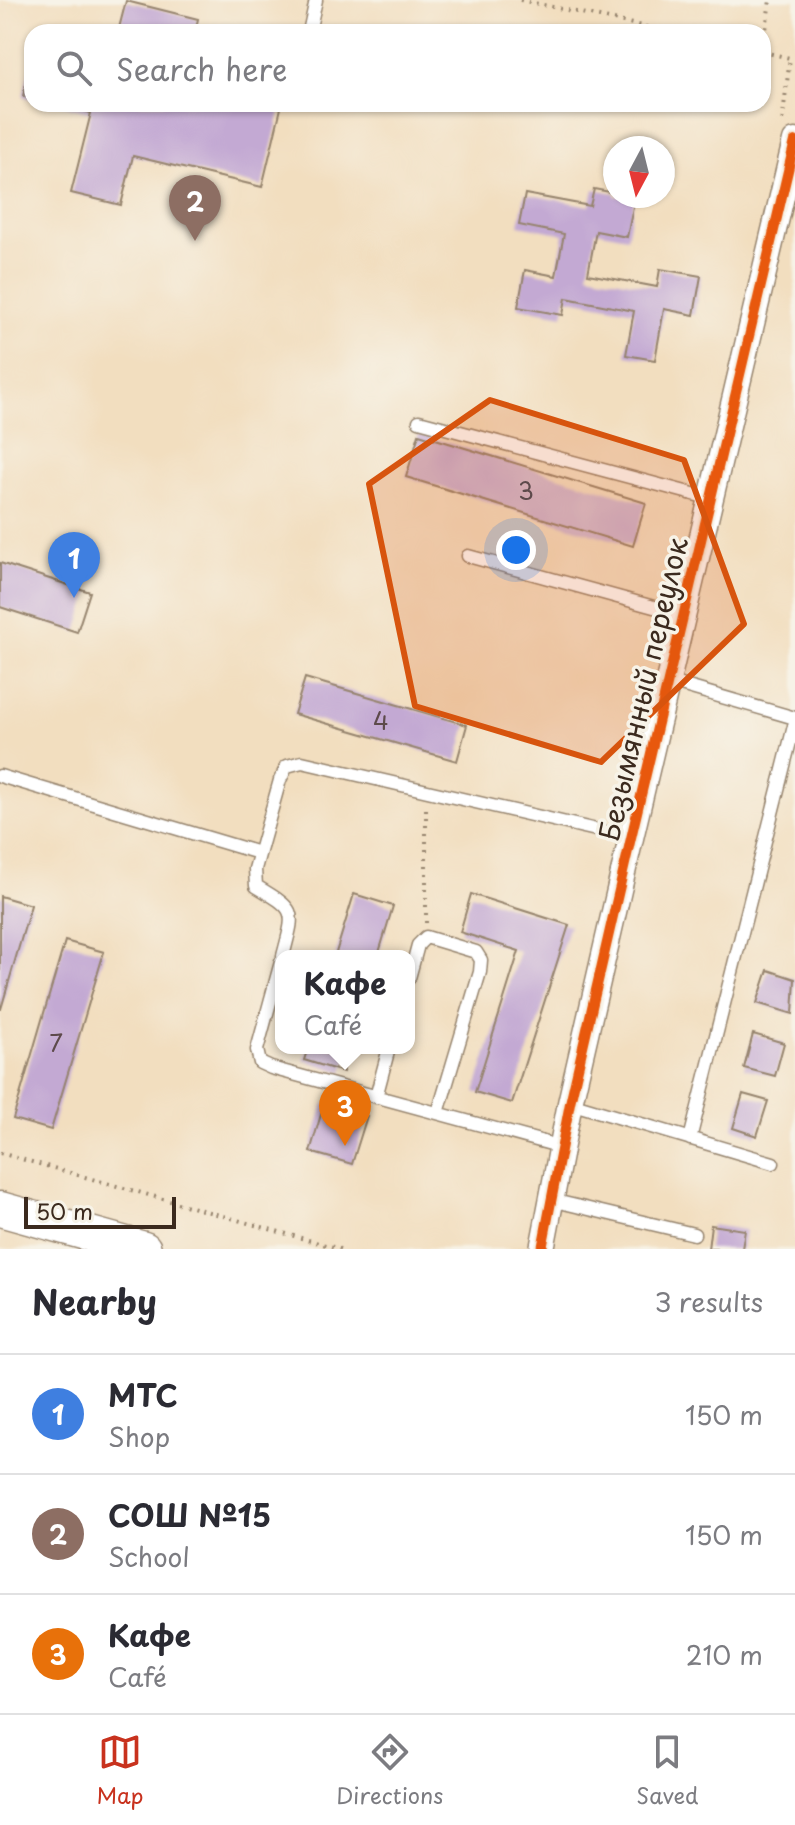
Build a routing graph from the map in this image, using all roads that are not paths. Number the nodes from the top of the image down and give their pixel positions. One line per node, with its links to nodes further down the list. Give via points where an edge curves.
1 (316, 0): 2 (lane)
2 (311, 24)
3 (795, 141): 5 (street, Безымянный переулок)
4 (419, 421): 5 (lane)
5 (712, 499): 7 (street, Безымянный переулок)
6 (468, 556): 7 (lane)
7 (683, 615): 8 (street, Безымянный переулок)
8 (667, 681): 9 (lane); 11 (street, Безымянный переулок)
9 (795, 720): 20 (lane)
10 (0, 776): 12 (lane)
11 (631, 838): 12 (lane, via 302,762 287,766 280,780); 18 (street, Безымянный переулок)
12 (259, 853): 13 (lane, via 256,886 291,914)
13 (284, 950)
14 (415, 956): 19 (lane, via 426,937 476,952 481,960)
15 (275, 984): 17 (lane, via 257,1050 260,1063)
16 (387, 1054): 17 (lane)
17 (376, 1097): 19 (lane)
18 (570, 1103): 20 (lane); 21 (street, Безымянный переулок)
19 (438, 1113): 21 (lane)
20 (690, 1139): 22 (lane)
21 (562, 1147): 23 (street, Безымянный переулок)
22 (773, 1163)
23 (551, 1200): 25 (lane); 27 (street, Безымянный переулок)
24 (0, 1209): 26 (main road)
25 (694, 1234)
26 (144, 1249)
27 (542, 1249)

